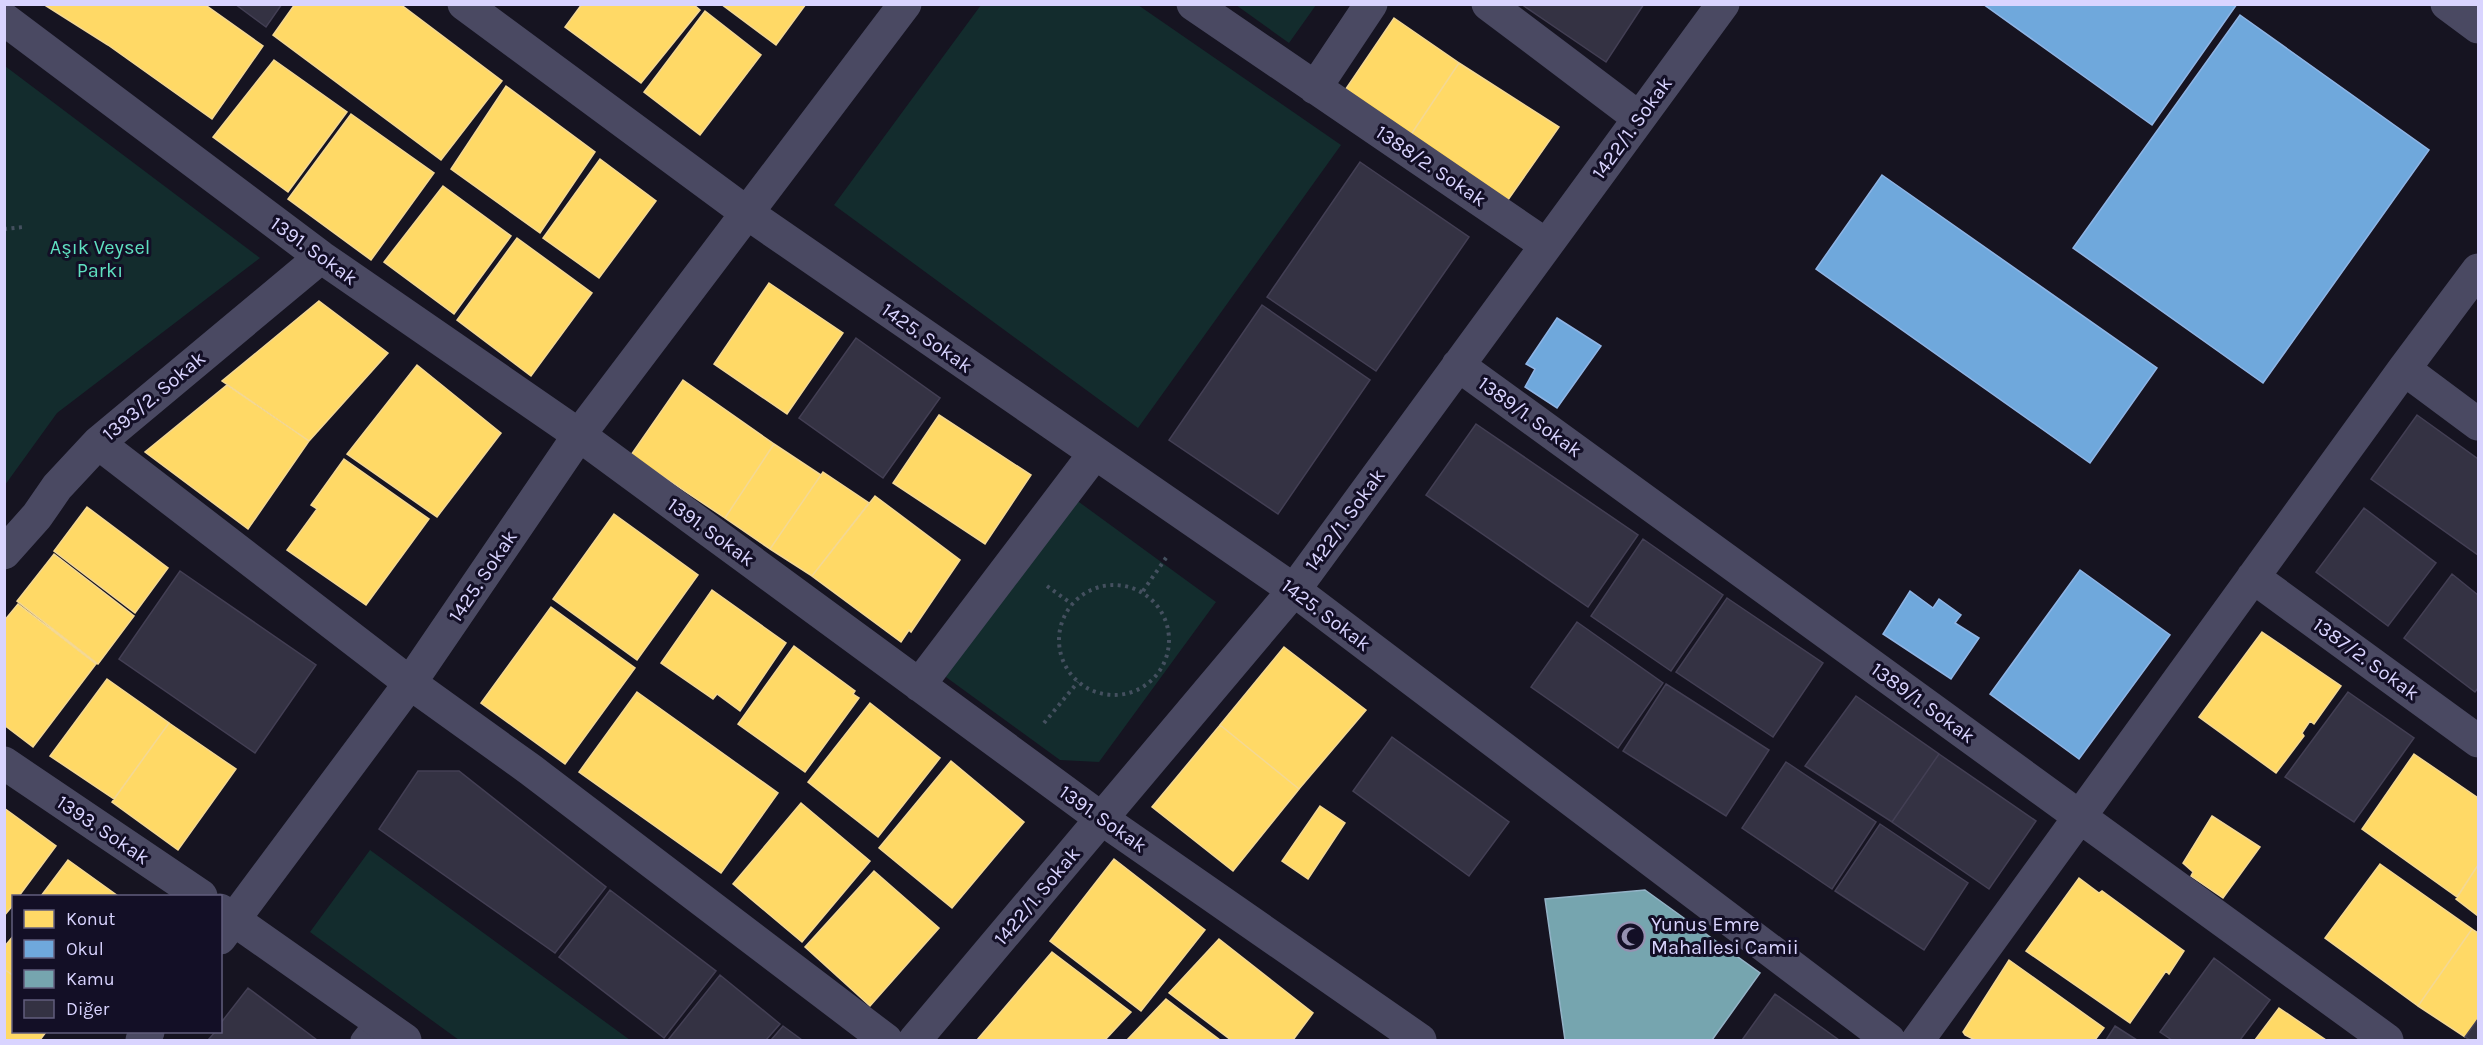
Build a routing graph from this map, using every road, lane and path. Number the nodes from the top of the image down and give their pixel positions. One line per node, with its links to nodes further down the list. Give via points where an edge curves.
1 (464, 4): 12 (street, 1425. Sokak)
2 (905, 4): 12 (street, 1425. Sokak)
3 (1192, 4): 10 (street, 1388/2. Sokak)
4 (1371, 4): 10 (street)
5 (1488, 4): 11 (street)
6 (1723, 4): 11 (street, 1422/1. Sokak)
7 (2447, 4): 9 (street)
8 (4, 19): 16 (street, 1391. Sokak)
9 (2478, 27)
10 (1315, 88): 15 (street, 1388/2. Sokak)
11 (1640, 118): 15 (street, 1422/1. Sokak)
12 (747, 213): 21 (street, 1425. Sokak); 23 (street, 1425. Sokak)
13 (23, 227): 14 (path)
14 (4, 229)
15 (1546, 245): 18 (street, 1422/1. Sokak)
16 (321, 257): 21 (street, 1391. Sokak); 22 (street, 1393/2. Sokak)
17 (2478, 270): 19 (street)
18 (1458, 365): 26 (street, 1422/1. Sokak); 33 (street, 1389/1. Sokak)
19 (2404, 369): 20 (street); 25 (street)
20 (2478, 424)
21 (579, 435): 28 (street, 1425. Sokak); 29 (street, 1391. Sokak)
22 (98, 443): 24 (street, 1393/2. Sokak); 28 (street)
23 (1095, 453): 26 (street, 1425. Sokak); 29 (street)
24 (4, 553)
25 (2253, 577): 30 (street, 1387/2. Sokak); 33 (street)
26 (1294, 590): 34 (street, 1422/1. Sokak); 42 (street, 1425. Sokak)
27 (1078, 682): 27 (path, via 1059,653 1059,630 1066,610 1080,595 1100,585 1123,585 1147,594 1161,609 1169,626 1170,647 1161,671 1146,686 1127,694 1109,696); 31 (path)
28 (410, 684): 36 (street, 1425. Sokak); 39 (street, via 541,777)
29 (919, 684): 31 (street, 1391. Sokak)
30 (2478, 741)
31 (1016, 756): 34 (street, 1391. Sokak)
32 (4, 764): 35 (street, 1393. Sokak)
33 (2080, 817): 43 (street); 44 (street, 1389/1. Sokak)
34 (1102, 819): 40 (street, 1422/1. Sokak); 41 (street, 1391. Sokak)
35 (198, 895)
36 (225, 922): 37 (street)
37 (369, 1030): 38 (street)
38 (405, 1041)
39 (886, 1041)
40 (915, 1041)
41 (1420, 1041)
42 (1889, 1041)
43 (1918, 1041)
44 (2387, 1041)

